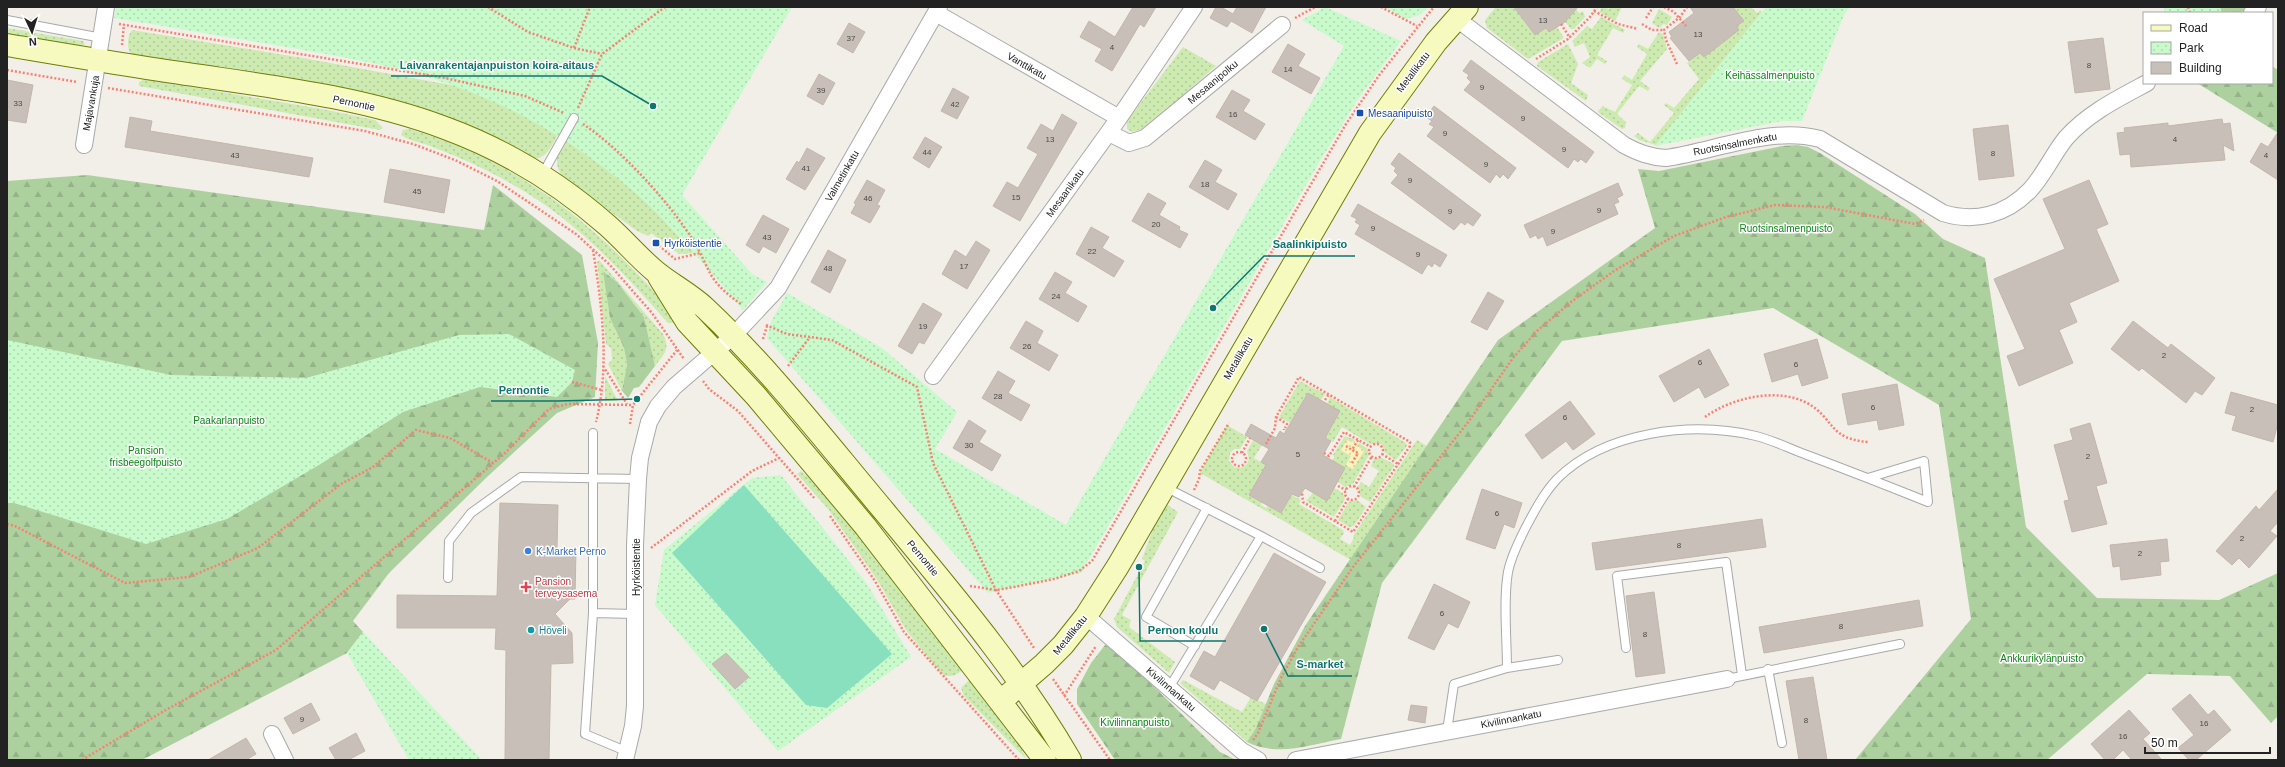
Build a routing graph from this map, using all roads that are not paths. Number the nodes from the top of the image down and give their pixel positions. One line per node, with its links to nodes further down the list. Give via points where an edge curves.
1 (106, 7): 7 (street, Majavankuja)
2 (1194, 7): 12 (street, Mesaanikatu)
3 (938, 10): 12 (street, Vanttikatu); 17 (street, Valmetinkatu, via 778,288)
4 (1462, 13): 10 (street, Ruotsinsalmenkatu, via 1624,145 1638,153 1666,158 1772,136 1806,135 1820,139 1943,212 1960,218 1975,218 2007,208 2030,190 2066,138 2084,121 2098,110); 24 (street, Metallikatu, via 1436,42 1370,133)
5 (7, 20): 7 (lane)
6 (1282, 25): 13 (street, Mesaanipolku, via 1145,138 1129,142)
7 (102, 38): 9 (street, Majavankuja)
8 (7, 45): 9 (street, Pernontie)
9 (98, 61): 14 (street, Majavankuja); 15 (street, Pernontie, via 279,88 399,113 482,143)
10 (2145, 84)
11 (574, 118): 15 (lane)
12 (1119, 118): 13 (street, Mesaanikatu)
13 (1109, 133): 19 (street, Mesaanikatu)
14 (84, 145)
15 (541, 175): 16 (street, Pernontie, via 606,224)
16 (655, 271): 17 (street, Pernontie, via 690,295); 18 (street, Pernontie, via 683,316)
17 (732, 336): 18 (street, Hyrköistentie); 39 (street, Pernontie, via 824,437)
18 (715, 352): 23 (street, Hyrköistentie, via 674,387 658,406 649,422 640,458); 41 (street, Pernontie, via 756,396 866,526)
19 (933, 376)
20 (593, 433): 22 (lane)
21 (1868, 478): 21 (lane, via 1924,461 1928,502 1895,489); 36 (lane, via 1757,436 1717,429 1690,428 1615,444 1568,469 1546,493 1521,536 1508,572)
22 (594, 479): 23 (lane); 28 (lane, via 521,477 471,513 449,542); 29 (lane)
23 (638, 479): 30 (street, Hyrköistentie)
24 (1164, 486): 25 (lane); 31 (street, Metallikatu)
25 (1207, 508): 26 (lane); 33 (lane, via 1146,617)
26 (1261, 536): 27 (lane); 33 (lane)
27 (1320, 568)
28 (448, 578)
29 (593, 613): 30 (lane); 45 (lane, via 585,734)
30 (636, 614): 45 (street, Hyrköistentie, via 636,706)
31 (1086, 616): 39 (street, Metallikatu, via 1052,657); 40 (street, Kivilinnankatu)
32 (1900, 644): 37 (lane)
33 (1195, 646): 40 (lane)
34 (1626, 648): 38 (lane, via 1617,576 1726,562)
35 (1558, 660): 36 (lane)
36 (1507, 668): 42 (lane, via 1454,684)
37 (1768, 669): 38 (lane); 44 (lane)
38 (1734, 677): 42 (street, Kivilinnankatu)
39 (1021, 684): 41 (street, Metallikatu); 48 (street, Pernontie)
40 (1170, 688): 49 (street, Kivilinnankatu, via 1242,751)
41 (1001, 701): 47 (street, Pernontie)
42 (1447, 731): 50 (street, Kivilinnankatu)
43 (272, 734): 46 (street)
44 (1782, 743)
45 (627, 756)
46 (285, 760)
47 (1045, 760)
48 (1070, 760)
49 (1258, 760)
50 (1296, 760)

